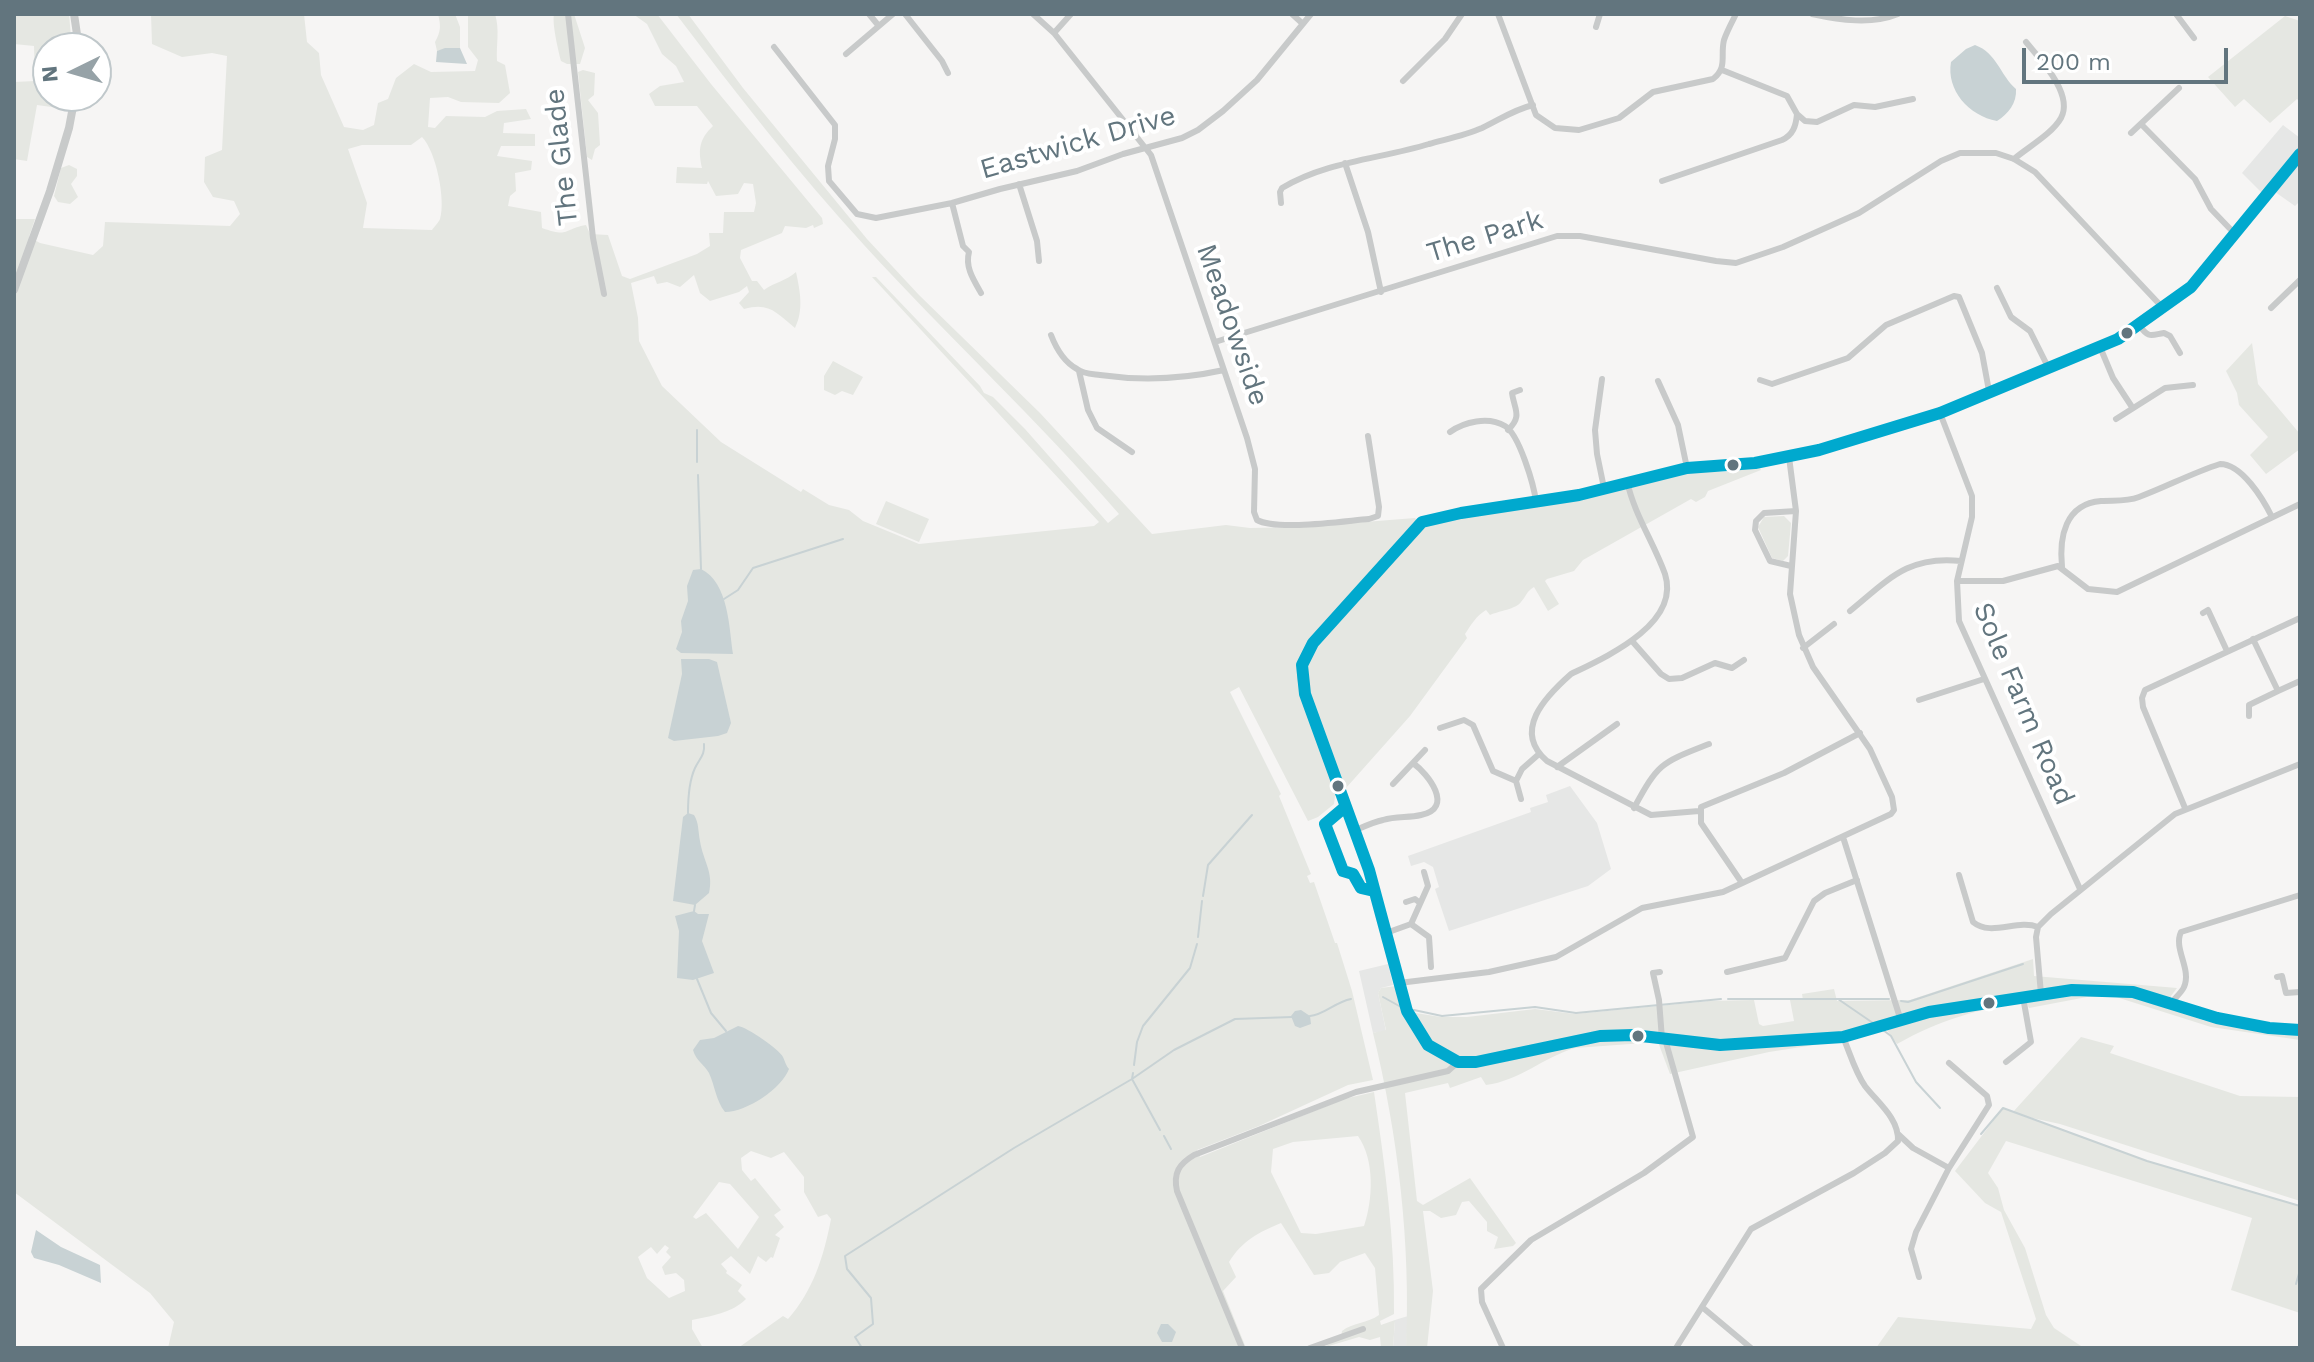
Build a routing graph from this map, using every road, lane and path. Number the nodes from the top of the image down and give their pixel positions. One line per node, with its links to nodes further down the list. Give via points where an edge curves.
1 (568, 14): 49 (street, The Glade)
2 (869, 14): 17 (street)
3 (893, 14): 17 (street)
4 (905, 14): 25 (street)
5 (1033, 14): 19 (street, Meadowside)
6 (1071, 14): 19 (street)
7 (1292, 14): 16 (street)
8 (1311, 14): 16 (street, Eastwick Drive)
9 (1462, 14): 26 (street)
10 (1498, 14): 29 (street)
11 (1600, 14): 18 (street)
12 (1736, 14): 24 (street, via 1723,43)
13 (1812, 14): 14 (street, via 1853,20)
14 (1898, 14)
15 (2176, 14): 20 (street)
16 (1303, 24): 34 (street, Eastwick Drive, via 1257,80 1213,120 1182,138)
17 (878, 25): 23 (street)
18 (1596, 27)
19 (1054, 33): 34 (street, Meadowside)
20 (2194, 38)
21 (2026, 42): 36 (street, via 2055,77 2064,102 2062,117)
22 (774, 47): 40 (street, Eastwick Drive, via 835,125 829,181 857,214 876,218)
23 (846, 54)
24 (1722, 70): 29 (street, via 1713,79 1653,92 1619,118 1579,130 1547,125); 31 (street, via 1787,96)
25 (948, 73)
26 (1403, 81)
27 (2179, 88): 32 (street)
28 (1913, 99): 31 (street, via 1875,107 1854,105 1817,122)
29 (1533, 105): 37 (street, via 1480,129)
30 (72, 112): 46 (street)
31 (1797, 114): 38 (street, via 1794,129 1782,140)
32 (2142, 125): 33 (street); 42 (street, via 2195,179 2211,209)
33 (2131, 133)
34 (1147, 147): 39 (street, Eastwick Drive); 54 (street, Meadowside)
35 (2300, 154): 42 (street)
36 (2014, 159): 47 (street, The Park, via 1987,151 1950,156 1866,209 1742,262 1557,236); 50 (street, The Park, via 2044,180)
37 (1345, 163): 41 (street, via 1282,188); 47 (street)
38 (1662, 181)
39 (1019, 184): 40 (street, Eastwick Drive); 43 (street)
40 (952, 203): 48 (street)
41 (1281, 203)
42 (2235, 234): 50 (street, via 2191,287)
43 (1039, 261)
44 (2300, 280): 51 (street)
45 (1997, 288): 57 (street, via 2011,317 2030,331)
46 (14, 290)
47 (1381, 292): 54 (street, The Park)
48 (981, 293)
49 (604, 294)
50 (2163, 308): 52 (street)
51 (2271, 308)
52 (2139, 325): 55 (street); 56 (street, via 2149,336 2170,336)
53 (1051, 335): 59 (street, via 1059,352)
54 (1215, 342): 58 (street, Meadowside)
55 (2100, 347): 57 (street); 66 (street)
56 (2180, 353)
57 (2048, 367): 65 (street)
58 (1224, 370): 59 (street, via 1157,379); 71 (street, Meadowside, via 1254,463 1257,520 1311,524 1378,516)
59 (1079, 371): 72 (street, via 1097,428)
60 (1602, 379): 76 (street, via 1595,430)
61 (1760, 380): 65 (street, via 1772,384 1848,358 1886,325 1954,296 1959,297 1982,353)
62 (1658, 381): 74 (street, via 1678,425)
63 (2193, 385): 66 (street, via 2165,388)
64 (1520, 390): 69 (street, via 1512,393 1518,413)
65 (1989, 391): 67 (street)
66 (2132, 407): 68 (street)
67 (1940, 413): 73 (street); 81 (street, Sole Farm Road, via 1972,496)
68 (2116, 419)
69 (1508, 430): 70 (street, via 1471,422); 77 (street)
70 (1450, 432)
71 (1368, 436)
72 (1132, 452)
73 (1789, 457): 74 (street); 79 (street)
74 (1687, 468): 75 (street)
75 (1627, 481): 76 (street); 90 (street, via 1668,589 1662,610)
76 (1604, 488): 77 (street)
77 (1536, 502): 114 (street, via 1422,522 1304,654 1300,681)
78 (2300, 504): 80 (street)
79 (1796, 511): 82 (street); 82 (street, via 1764,513 1755,530 1770,561)
80 (2272, 517): 83 (street, via 2117,592 2088,589); 83 (street, via 2237,470 2220,464 2136,498 2084,506 2065,526)
81 (1961, 561): 84 (street, Sole Farm Road); 85 (street, via 1937,558 1910,566)
82 (1791, 566): 91 (street, via 1790,594)
83 (2062, 567): 84 (street, via 2003,581)
84 (1957, 581): 94 (street, Sole Farm Road, via 1959,621)
85 (1850, 611)
86 (2203, 613): 92 (street, via 2208,610)
87 (2300, 618): 89 (street)
88 (1834, 624): 91 (street)
89 (2253, 639): 92 (street); 96 (street)
90 (1632, 641): 93 (street, via 1669,679 1715,663 1732,668); 104 (street, via 1571,674 1543,702 1531,726)
91 (1803, 648): 101 (street)
92 (2227, 651): 112 (street, via 2151,686 2142,698)
93 (1744, 660)
94 (1984, 679): 97 (street); 120 (street, Sole Farm Road)
95 (2300, 681): 96 (street)
96 (2278, 691): 98 (street, via 2249,705)
97 (1919, 700)
98 (2249, 716)
99 (1617, 724): 107 (street)
100 (1440, 728): 108 (street, via 1464,720 1473,725 1493,771)
101 (1860, 733): 113 (street, via 1784,773 1704,804); 115 (street, via 1883,775 1894,810)
102 (1709, 744): 111 (street, via 1662,765)
103 (1425, 750): 105 (street)
104 (1539, 754): 107 (street); 108 (street)
105 (1413, 763): 109 (street); 114 (street, via 1434,784 1433,810)
106 (2300, 764): 112 (street)
107 (1557, 767): 111 (street)
108 (1516, 781): 110 (street)
109 (1393, 784)
110 (1521, 799)
111 (1634, 808): 113 (street, via 1659,816)
112 (2185, 808): 120 (street)
113 (1699, 811): 119 (street, via 1704,828)
114 (1354, 831): 126 (street)
115 (1843, 837): 118 (street); 119 (street)
116 (1424, 872): 123 (street, via 1428,886)
117 (1959, 875): 125 (street, via 1973,922 1979,926)
118 (1857, 880): 129 (street, via 1814,901 1785,958); 136 (street)
119 (1742, 883): 131 (street, via 1712,895 1642,908 1545,960)
120 (2080, 889): 125 (street)
121 (2300, 895): 135 (street, via 2181,932 2185,986)
122 (1406, 902): 123 (street)
123 (1420, 903): 124 (street)
124 (1411, 924): 126 (street); 127 (street, via 1429,937)
125 (2038, 927): 133 (street)
126 (1386, 933): 131 (street)
127 (1431, 967)
128 (1660, 972): 139 (street, via 1653,973)
129 (1727, 972)
130 (2277, 977): 132 (street, via 2282,976 2286,993)
131 (1399, 983): 140 (street, via 1417,1030 1434,1050)
132 (2300, 992)
133 (2041, 994): 134 (street); 135 (street, via 2099,989)
134 (2023, 997): 136 (street); 141 (street, via 2031,1042)
135 (2171, 1003): 137 (street, via 2217,1018)
136 (1901, 1021): 138 (street)
137 (2300, 1030)
138 (1843, 1037): 139 (street, via 1720,1045); 143 (street, via 1863,1082)
139 (1663, 1039): 140 (street, via 1600,1036); 150 (street, via 1692,1140 1531,1240 1480,1291)
140 (1458, 1062): 148 (street, via 1448,1071 1362,1090 1185,1160 1176,1173 1177,1191)
141 (2006, 1062)
142 (1949, 1063): 144 (street, via 1987,1096 1989,1105)
143 (1898, 1134): 144 (street); 146 (street, via 1897,1143 1885,1153 1752,1228)
144 (1949, 1168): 145 (street, via 1911,1249)
145 (1919, 1277)
146 (1702, 1307): 151 (street); 152 (street)
147 (1363, 1329): 149 (street)
148 (1242, 1348)
149 (1310, 1348)
150 (1503, 1348)
151 (1676, 1348)
152 (1751, 1348)

